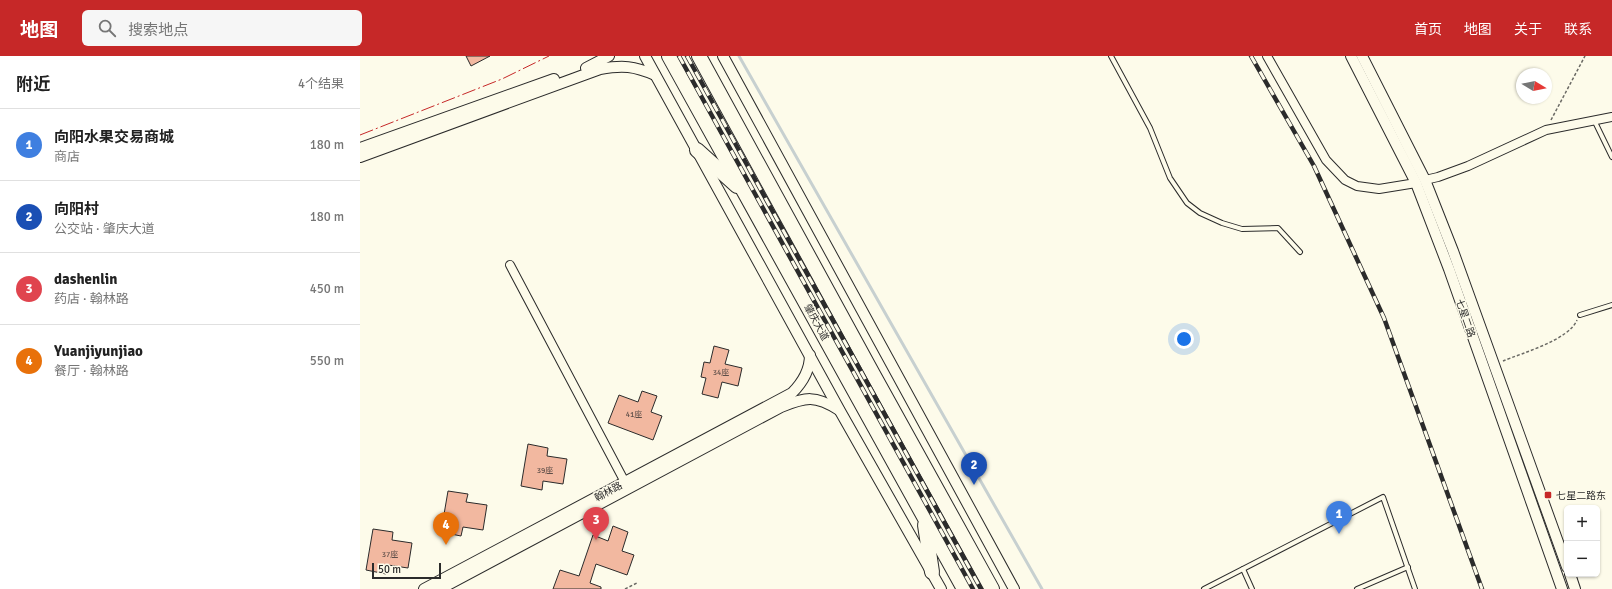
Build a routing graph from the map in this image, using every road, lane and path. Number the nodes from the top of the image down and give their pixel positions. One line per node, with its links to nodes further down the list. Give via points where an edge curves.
1 (609, 56): 15 (street, via 594,65)
2 (645, 56): 11 (street)
3 (669, 56): 20 (highway, 肇庆大道)
4 (699, 56): 37 (highway)
5 (723, 56): 43 (street)
6 (1110, 56): 21 (lane, via 1150,128 1170,178 1187,203 1222,224 1242,229 1278,228)
7 (1267, 56): 19 (street, via 1326,160 1345,180 1357,186 1379,189)
8 (1351, 56): 19 (street, 七星二路)
9 (1362, 56): 19 (street, 七星二路)
10 (1585, 56): 14 (path)
11 (656, 75): 16 (street); 18 (street, via 632,66 600,70)
12 (1612, 117): 13 (street)
13 (1594, 120): 14 (street); 17 (lane)
14 (1546, 130): 19 (street, via 1468,166)
15 (360, 148)
16 (697, 150): 20 (highway); 25 (street)
17 (1612, 157)
18 (360, 158)
19 (1420, 182): 26 (street, 七星二路, via 1453,251); 48 (street, 七星二路)
20 (745, 193): 30 (highway, 肇庆大道)
21 (1300, 252)
22 (510, 265): 29 (street)
23 (1612, 305): 24 (lane)
24 (1580, 315): 26 (path, via 1576,325 1556,339)
25 (810, 355): 27 (street, via 804,377); 28 (street)
26 (1494, 364): 31 (street, 七星二路)
27 (792, 398): 28 (street, via 815,399 828,403); 29 (street, 翰林路)
28 (840, 411): 34 (street)
29 (626, 486): 38 (street, 翰林路); 39 (street, 翰林路)
30 (924, 514): 34 (highway); 42 (highway, 肇庆大道)
31 (1564, 558)
32 (1408, 566): 33 (lane, via 1383,497); 46 (lane); 47 (lane)
33 (1243, 569): 44 (lane); 45 (lane)
34 (932, 572): 41 (street)
35 (1571, 577): 49 (street)
36 (637, 583): 40 (path)
37 (992, 586)
38 (424, 589)
39 (440, 589)
40 (625, 589)
41 (942, 589)
42 (964, 589)
43 (1014, 589)
44 (1204, 589)
45 (1252, 589)
46 (1357, 589)
47 (1416, 589)
48 (1562, 589)
49 (1575, 589)

